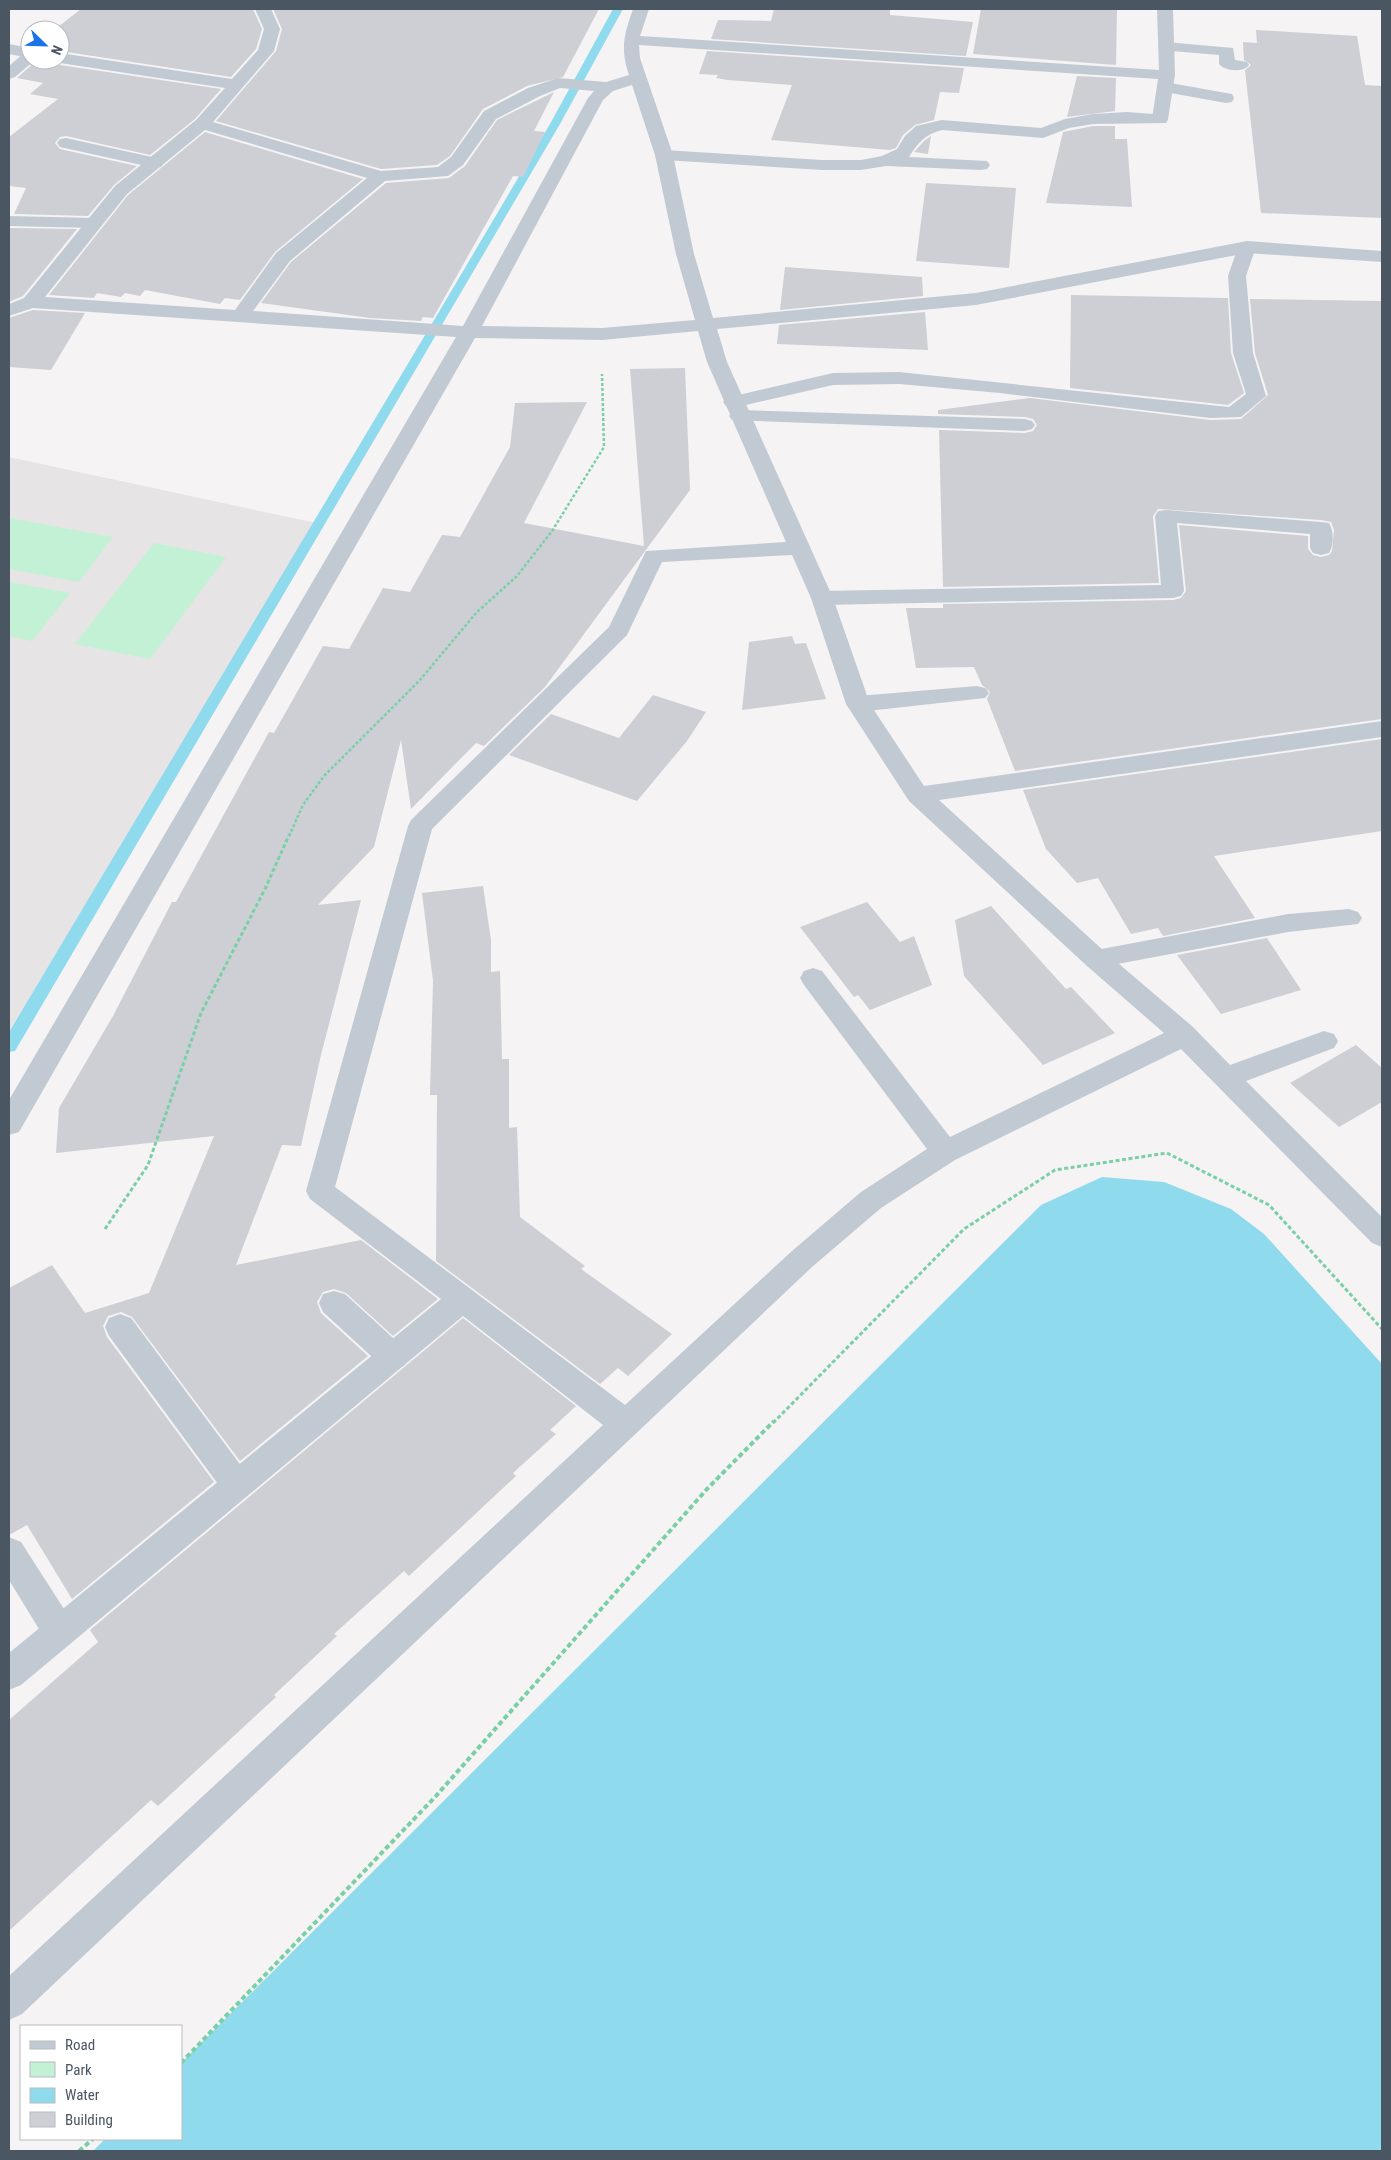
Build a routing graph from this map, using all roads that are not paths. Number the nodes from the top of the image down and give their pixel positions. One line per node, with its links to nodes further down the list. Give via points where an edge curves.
1 (263, 9): 12 (street, via 272,29 266,51)
2 (641, 9): 4 (street)
3 (1165, 9): 5 (street)
4 (630, 40): 10 (street); 11 (street)
5 (1166, 47): 8 (street, via 1227,51 1227,64); 11 (street)
6 (70, 60): 12 (street)
7 (20, 64): 9 (street)
8 (1241, 65)
9 (9, 74)
10 (637, 78): 13 (street); 17 (street)
11 (1166, 81): 14 (street); 18 (street, via 1160,119 1093,119 1065,124 1043,133 942,125 922,130 903,153)
12 (238, 85): 15 (street)
13 (607, 87): 21 (street, via 558,84 534,92 490,115 457,161 442,172); 30 (street, via 596,98)
14 (1226, 98)
15 (202, 124): 19 (street); 21 (street)
16 (66, 143): 19 (street)
17 (664, 155): 18 (street, via 822,165 861,165); 29 (street, via 685,254)
18 (886, 160): 20 (street)
19 (155, 163): 23 (street, via 121,190)
20 (981, 165)
21 (380, 176): 28 (street, via 283,257)
22 (9, 221): 23 (street)
23 (94, 222): 26 (street)
24 (1246, 247): 25 (street); 29 (street, via 976,299); 31 (street, via 1236,276 1243,354 1256,396 1234,413 1000,386 899,378 833,379)
25 (1382, 256)
26 (30, 302): 27 (street); 28 (street)
27 (9, 310)
28 (241, 315): 30 (street)
29 (705, 325): 30 (street, via 602,334); 31 (street)
30 (469, 332): 46 (street)
31 (736, 409): 32 (street); 33 (street)
32 (1025, 425)
33 (801, 548): 35 (street); 49 (street, via 654,556 619,630 420,826 320,1191)
34 (1321, 548): 35 (street, via 1321,528 1166,516 1173,591)
35 (822, 598): 37 (street)
36 (977, 693): 37 (street)
37 (858, 704): 39 (street)
38 (1382, 730): 39 (street)
39 (918, 795): 41 (street)
40 (1349, 918): 41 (street, via 1288,923)
41 (1096, 959): 43 (street)
42 (813, 978): 47 (street)
43 (1183, 1034): 45 (street); 47 (street)
44 (1324, 1041): 45 (street)
45 (1227, 1077): 48 (street)
46 (9, 1124)
47 (945, 1152): 53 (street, via 871,1200 802,1259)
48 (1381, 1232)
49 (463, 1299): 52 (street); 53 (street)
50 (334, 1303): 52 (street)
51 (120, 1327): 54 (street)
52 (393, 1357): 54 (street)
53 (627, 1425): 58 (street)
54 (237, 1485): 56 (street)
55 (9, 1552): 56 (street)
56 (59, 1631): 57 (street)
57 (9, 1674)
58 (9, 2002)

